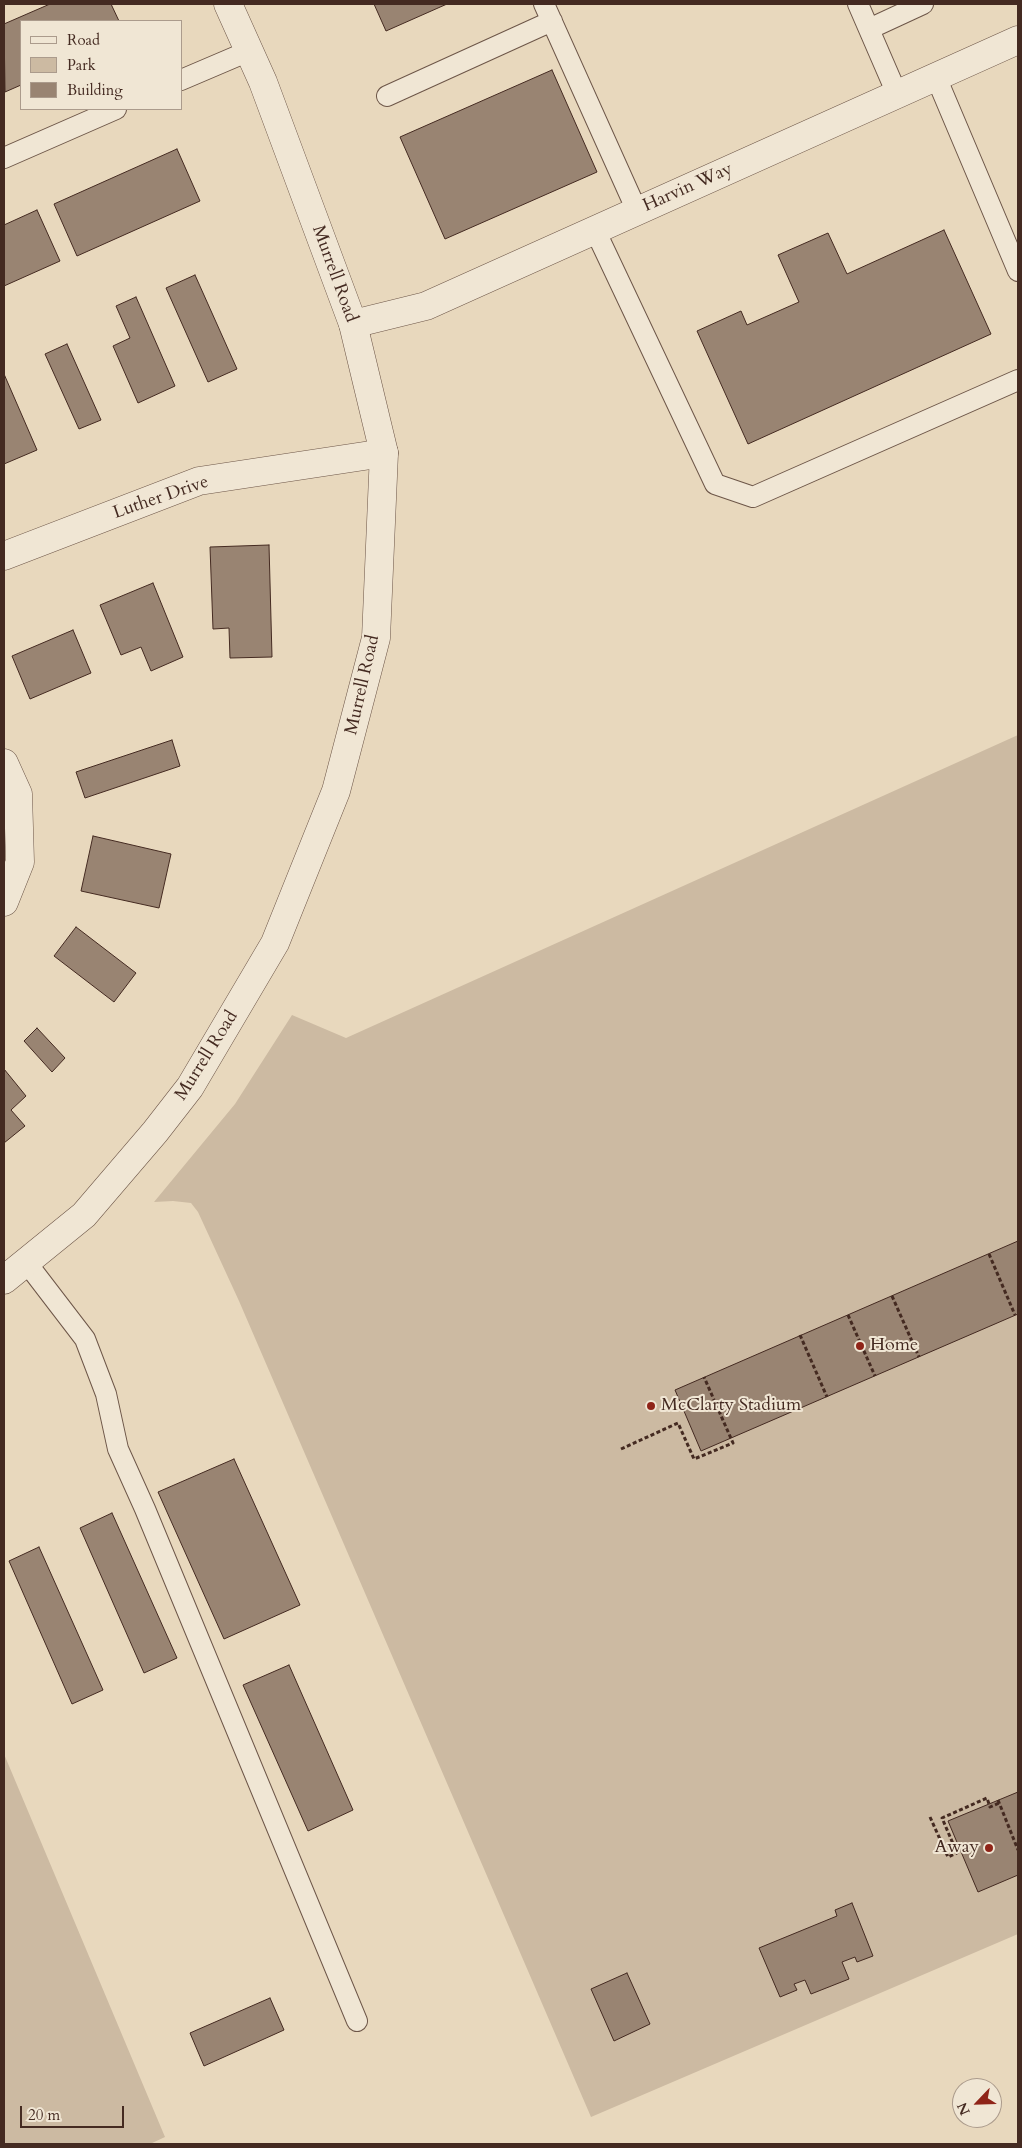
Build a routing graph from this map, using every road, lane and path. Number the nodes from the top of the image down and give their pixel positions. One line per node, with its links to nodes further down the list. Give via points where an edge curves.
1 (228, 4): 7 (street, Murrell Road)
2 (858, 4): 5 (lane)
3 (924, 4): 5 (lane)
4 (548, 13): 11 (lane); 14 (lane)
5 (869, 29): 10 (lane)
6 (1018, 40): 8 (street, Harvin Way)
7 (249, 51): 9 (lane); 17 (street, Murrell Road)
8 (936, 77): 10 (street, Harvin Way); 16 (lane)
9 (182, 80)
10 (897, 94): 14 (street, Harvin Way)
11 (387, 96)
12 (114, 110): 13 (lane)
13 (4, 158)
14 (638, 211): 15 (street, Harvin Way)
15 (595, 230): 17 (street, Harvin Way, via 426,306); 18 (lane, via 715,484 753,497)
16 (1018, 271)
17 (353, 324): 19 (street, Murrell Road)
18 (1018, 380)
19 (384, 453): 20 (street, Luther Drive, via 199,481); 24 (street, Murrell Road, via 376,638 336,791 275,943 190,1087 173,1110 84,1215)
20 (4, 556)
21 (4, 763): 22 (street, via 18,794 20,862)
22 (4, 902)
23 (988, 1254): 27 (path)
24 (26, 1262): 25 (street, Murrell Road); 37 (lane, via 84,1339 106,1394 118,1449)
25 (4, 1280)
26 (892, 1296): 30 (path)
27 (1016, 1313)
28 (848, 1315): 31 (path)
29 (800, 1335): 33 (path)
30 (919, 1357)
31 (875, 1376)
32 (704, 1378): 34 (path, via 733,1443 694,1460 678,1423)
33 (827, 1397)
34 (620, 1448)
35 (930, 1817): 36 (path, via 948,1857 957,1853 942,1818 987,1798 990,1806 998,1802)
36 (1018, 1850)
37 (357, 2021)

